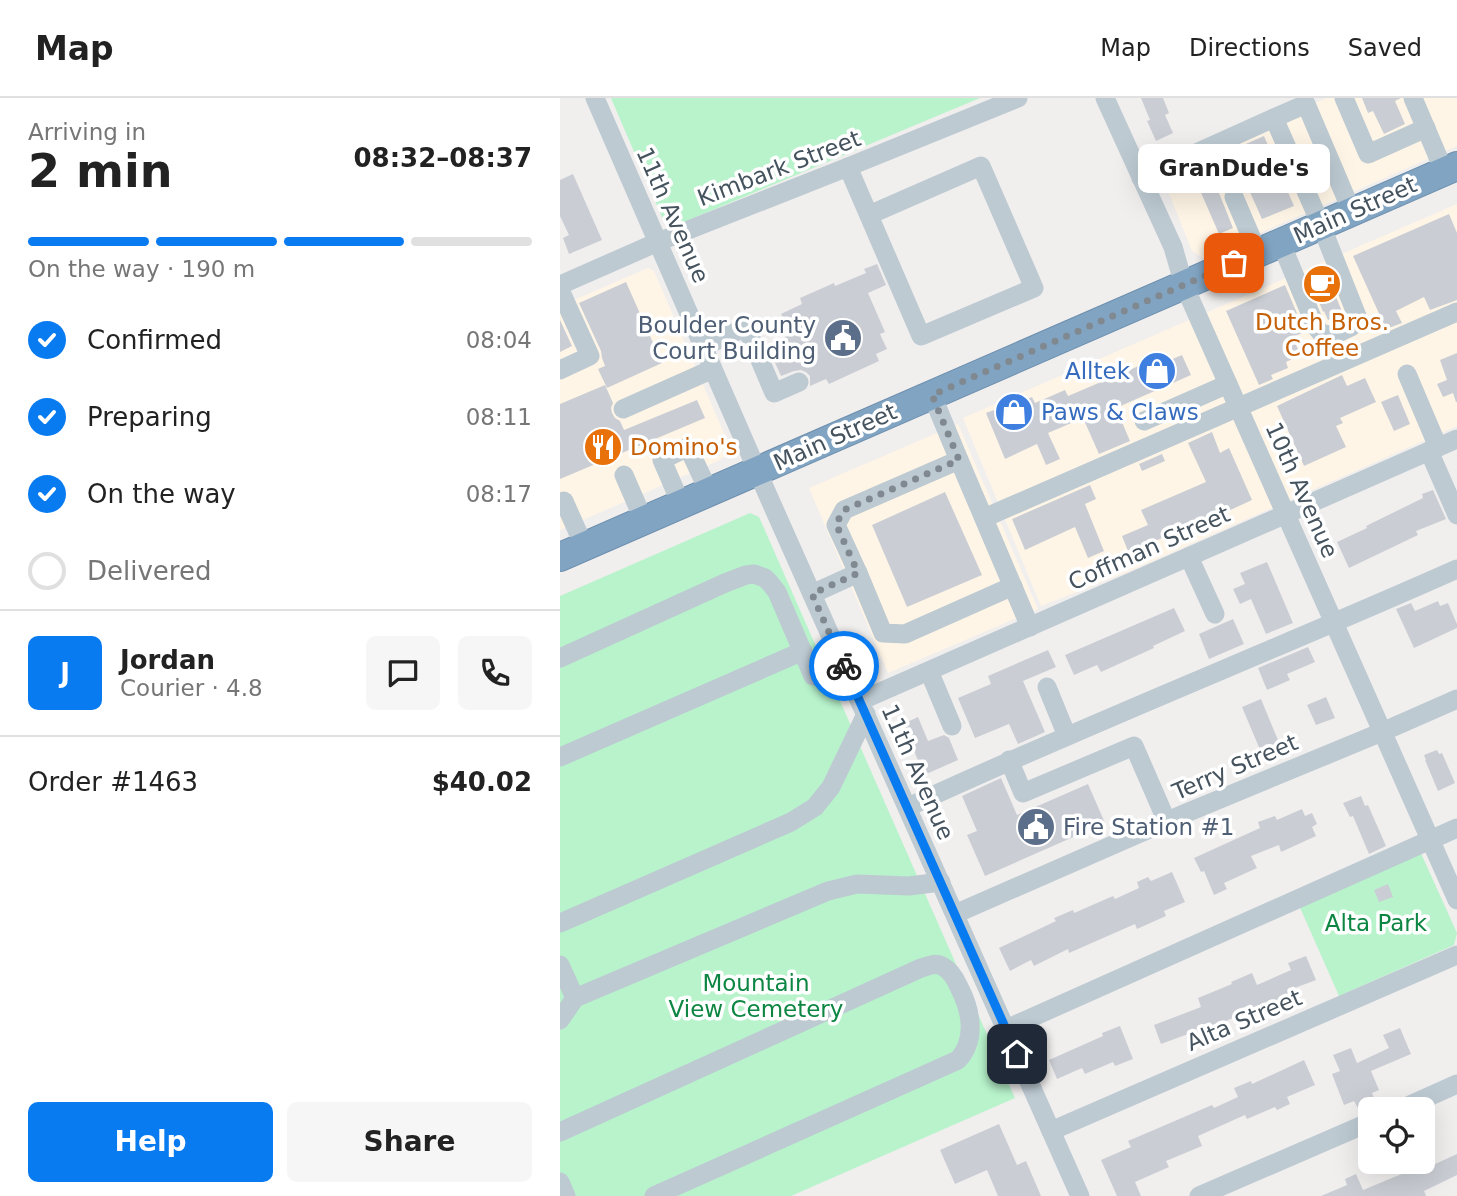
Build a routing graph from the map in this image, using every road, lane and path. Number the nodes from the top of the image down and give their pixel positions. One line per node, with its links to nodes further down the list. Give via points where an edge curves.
1 (595, 98): 16 (street, 11th Avenue)
2 (1018, 98): 9 (street, Kimbark Street)
3 (1105, 98): 11 (street, 10th Avenue)
4 (1344, 98): 8 (street, via 1368,155)
5 (1413, 98): 8 (street)
6 (1313, 101): 7 (street); 13 (street)
7 (1274, 118): 11 (street); 15 (street)
8 (1426, 128): 10 (street)
9 (848, 167): 14 (street); 16 (street, Kimbark Street)
10 (1452, 172): 13 (highway, Main Street)
11 (1141, 178): 18 (street, 10th Avenue)
12 (1234, 197): 17 (street)
13 (1352, 212): 15 (highway, Main Street)
14 (869, 215): 14 (street, via 921,336 1034,288 981,166)
15 (1321, 225): 17 (highway, Main Street); 21 (street, via 1357,316)
16 (658, 242): 19 (street, Kimbark Street); 23 (street, 11th Avenue)
17 (1269, 248): 18 (highway, Main Street); 21 (street, via 1321,333 1332,336)
18 (1184, 285): 28 (street, 10th Avenue); 29 (highway, Main Street)
19 (560, 287): 25 (street, via 590,356)
20 (1457, 312): 22 (street)
21 (1355, 321): 22 (street)
22 (1385, 343): 30 (street)
23 (703, 346): 24 (street, 11th Avenue); 27 (street, via 746,327 774,393)
24 (713, 369): 31 (street); 36 (street, 11th Avenue)
25 (560, 370)
26 (1407, 374): 34 (street)
27 (799, 382)
28 (1228, 384): 30 (street, 10th Avenue); 32 (street)
29 (932, 395): 35 (street); 36 (highway, Main Street)
30 (1238, 407): 41 (street, 10th Avenue); 43 (street)
31 (623, 409)
32 (1144, 421)
33 (1457, 439): 34 (street, Coffman Street)
34 (1434, 449): 41 (street, Coffman Street); 42 (street)
35 (959, 460): 43 (street); 48 (street, via 844,510 836,524)
36 (758, 471): 38 (highway, Main Street); 50 (street, 11th Avenue)
37 (624, 475): 44 (street)
38 (709, 492): 40 (highway, Main Street); 40 (street, via 688,447 662,460)
39 (564, 501): 45 (street)
40 (681, 505): 44 (highway, Main Street)
41 (1286, 514): 46 (street, Coffman Street); 52 (street, 10th Avenue)
42 (1457, 515)
43 (984, 518): 49 (street)
44 (643, 521): 45 (highway, Main Street)
45 (572, 552)
46 (1189, 557): 51 (street); 53 (street, Coffman Street)
47 (1457, 569): 52 (street)
48 (858, 573): 49 (street, via 883,633 905,634); 50 (street)
49 (1013, 586): 53 (street)
50 (812, 594): 56 (street, 11th Avenue)
51 (1215, 614)
52 (1334, 623): 62 (street, 10th Avenue); 63 (street)
53 (1030, 627): 57 (street, Coffman Street)
54 (803, 651): 55 (street, via 776,590 765,578 746,575); 56 (street, via 813,676); 64 (street)
55 (560, 658)
56 (843, 663): 60 (street, 11th Avenue)
57 (929, 671): 60 (street, Coffman Street); 61 (street)
58 (1047, 687): 63 (street)
59 (1457, 699): 62 (street, Terry Street)
60 (863, 708): 66 (street, 11th Avenue); 73 (street, via 831,787 810,811)
61 (952, 726)
62 (1382, 732): 67 (street, Terry Street); 69 (street, 10th Avenue)
63 (1067, 736): 65 (street)
64 (560, 757)
65 (1009, 760): 66 (street); 67 (street, via 1023,793 1134,746)
66 (908, 807): 70 (street, 11th Avenue)
67 (1167, 822): 72 (street, Terry Street)
68 (1457, 828): 69 (street)
69 (1430, 839): 71 (street, 10th Avenue); 78 (street)
70 (940, 882): 72 (street, 11th Avenue); 76 (street, via 837,887)
71 (1457, 900)
72 (955, 914): 78 (street, 11th Avenue)
73 (560, 923)
74 (1457, 955): 82 (street, Alta Street)
75 (560, 965): 76 (street)
76 (575, 998): 77 (street)
77 (560, 1020)
78 (1006, 1028): 82 (street, 11th Avenue)
79 (1457, 1084): 80 (street)
80 (1428, 1097)
81 (1358, 1127): 88 (street)
82 (1051, 1131): 87 (street, 11th Avenue)
83 (560, 1132): 86 (street, via 921,968 939,964 953,976 971,1021 966,1048 958,1060)
84 (560, 1182): 85 (street)
85 (566, 1196)
86 (654, 1196)
87 (1080, 1196)
88 (1199, 1196)

